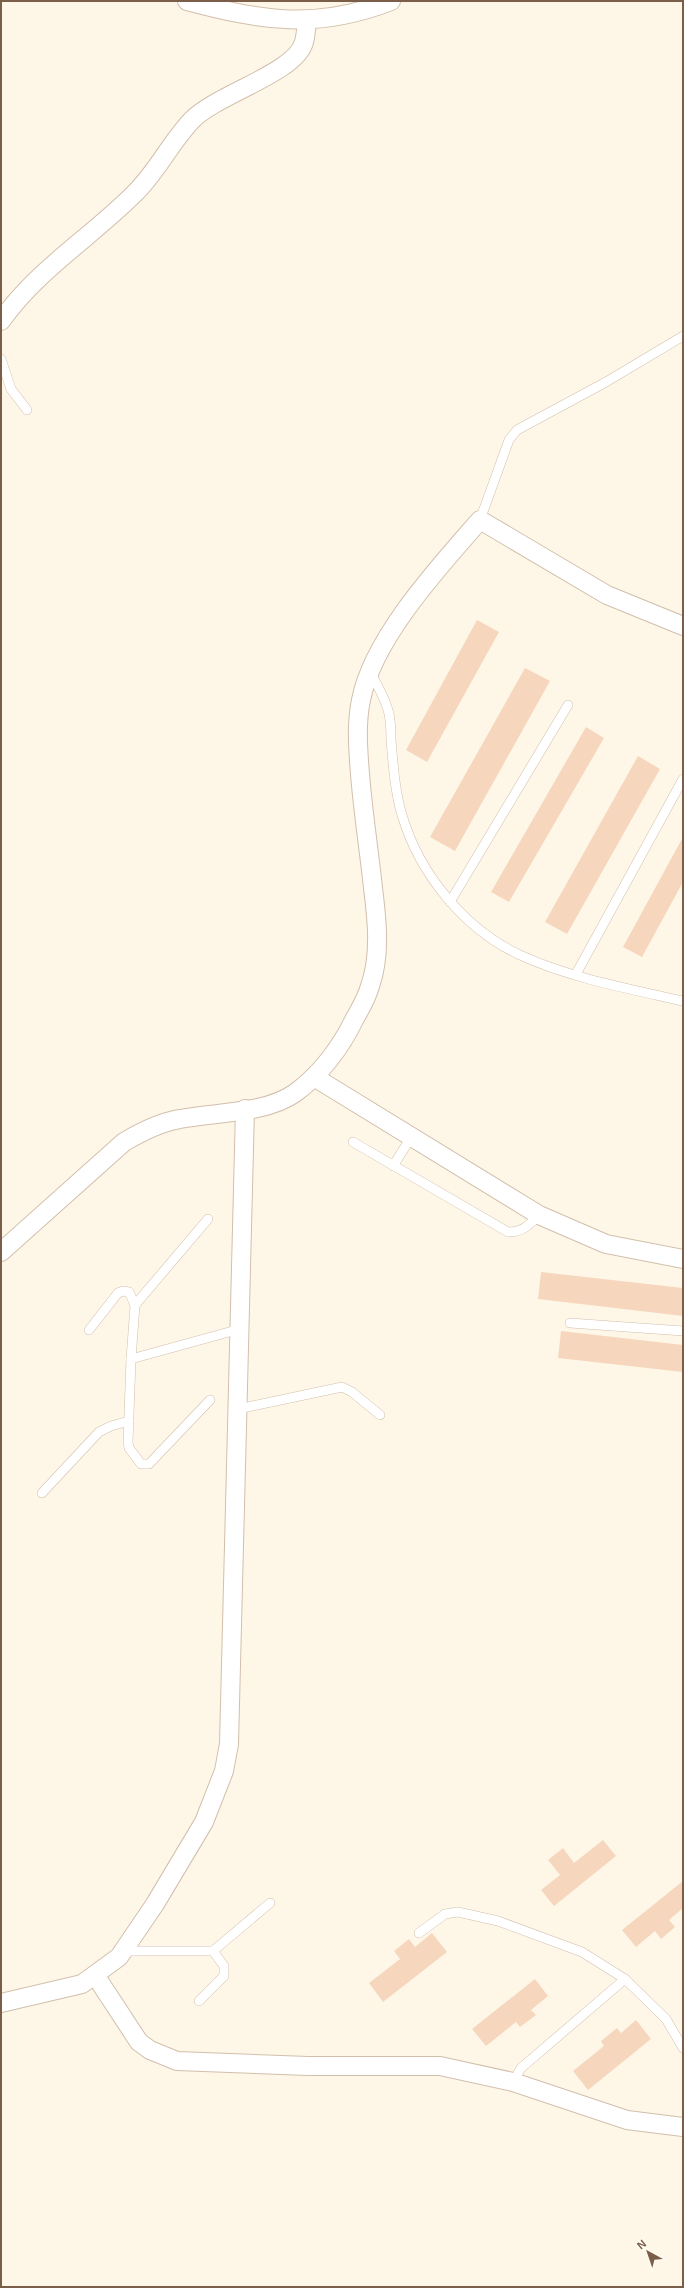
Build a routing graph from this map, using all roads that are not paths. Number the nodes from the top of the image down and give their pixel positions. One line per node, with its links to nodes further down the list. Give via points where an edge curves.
1 (187, 1): 3 (street, via 254,17)
2 (391, 1): 3 (street, via 366,11)
3 (307, 21): 4 (street, via 304,43 289,62 223,98 192,120 145,183 45,270 25,290)
4 (1, 321)
5 (683, 336): 8 (lane, via 606,382 517,430 509,440)
6 (1, 359): 7 (lane, via 11,389)
7 (27, 410)
8 (480, 520): 9 (street, via 606,595); 10 (street, via 403,615)
9 (683, 626)
10 (370, 672): 13 (lane, via 389,711 401,814 414,849); 16 (street, via 361,699 357,740 377,920 377,951 371,986 348,1033)
11 (568, 705): 13 (lane)
12 (683, 779): 14 (lane)
13 (450, 902): 14 (lane, via 490,938 520,955)
14 (576, 974): 15 (lane)
15 (683, 1001)
16 (314, 1077): 17 (street, via 279,1102 265,1107); 18 (street)
17 (245, 1109): 23 (street, via 178,1119 139,1133 111,1152); 27 (street)
18 (412, 1136): 20 (lane); 21 (street)
19 (353, 1142): 20 (lane)
20 (393, 1166): 21 (lane, via 508,1232 527,1228)
21 (539, 1215): 24 (street, via 606,1244)
22 (208, 1219): 25 (lane)
23 (1, 1252)
24 (683, 1259)
25 (135, 1305): 28 (lane, via 129,1292 118,1293); 30 (lane)
26 (570, 1323): 29 (lane)
27 (240, 1329): 30 (lane); 32 (street)
28 (88, 1330)
29 (683, 1331)
30 (131, 1359): 34 (lane)
31 (210, 1400): 34 (lane, via 145,1466 129,1448)
32 (238, 1409): 33 (lane, via 342,1387); 39 (street, via 229,1744 224,1771 204,1822)
33 (380, 1415)
34 (129, 1421): 35 (lane, via 100,1432)
35 (42, 1494)
36 (270, 1903): 38 (lane)
37 (419, 1933): 41 (lane, via 445,1914 458,1912 498,1921 582,1952)
38 (213, 1951): 39 (lane); 42 (lane, via 224,1966 224,1976)
39 (123, 1952): 40 (street)
40 (95, 1975): 43 (street, via 82,1984); 45 (street, via 139,2042 150,2050 177,2061 308,2066 440,2066)
41 (625, 1979): 44 (lane, via 666,2019); 45 (lane, via 521,2068)
42 (199, 2001)
43 (1, 2003)
44 (683, 2048)
45 (513, 2082): 46 (street, via 627,2120)
46 (683, 2127)

